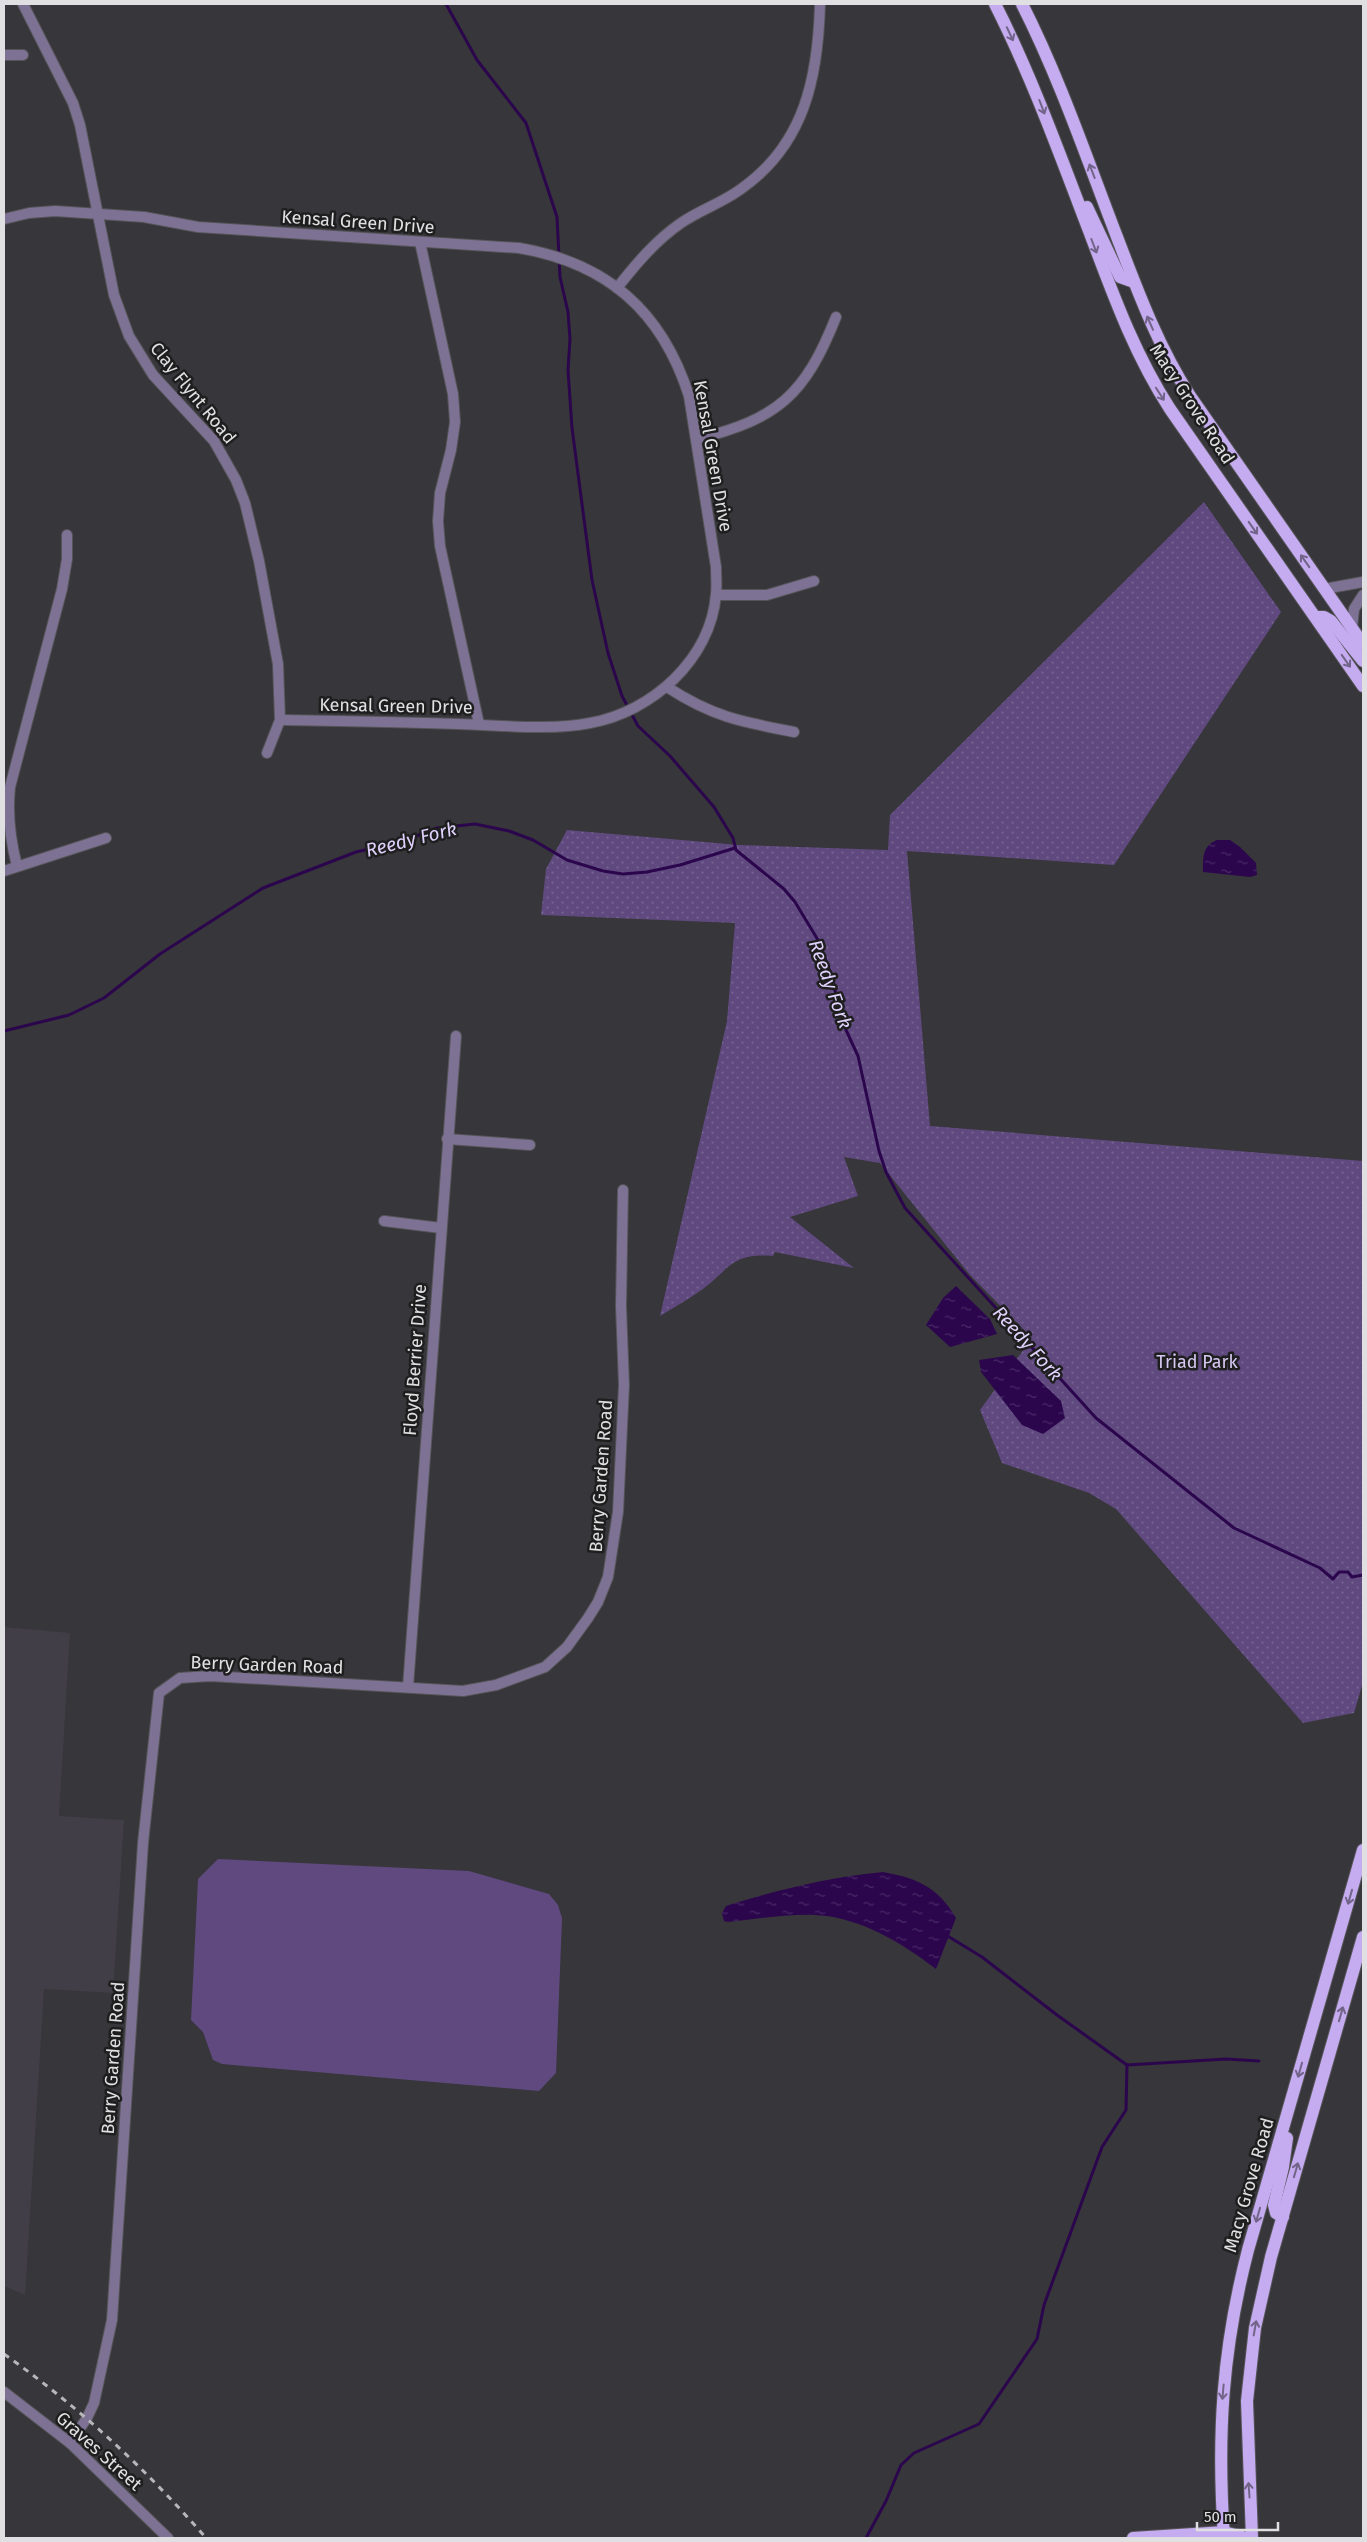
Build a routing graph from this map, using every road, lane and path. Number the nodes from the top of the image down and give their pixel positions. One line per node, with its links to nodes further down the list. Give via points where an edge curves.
1 (23, 4): 8 (street, Clay Flynt Road, via 73,103)
2 (820, 4): 12 (street, via 819,46 814,75 806,105 792,133 758,175 742,189 681,223 660,239)
3 (996, 4): 7 (main road, Macy Grove Road, one-way to 7, via 1034,87)
4 (1022, 4): 11 (main road, Macy Grove Road, one-way to 4, via 1056,78)
5 (4, 54): 6 (street)
6 (22, 55)
7 (1058, 151): 11 (main road, via 1120,277); 21 (main road, Macy Grove Road, one-way to 21, via 1122,319 1145,368)
8 (98, 214): 9 (street, Kensal Green Drive, via 47,211); 10 (street, Kensal Green Drive, via 144,217 198,227); 27 (street, Clay Flynt Road, via 114,296 129,336 154,375 214,441 245,503 275,644)
9 (4, 219)
10 (420, 242): 12 (street, Kensal Green Drive, via 544,252 583,266); 28 (street, via 454,394 455,422 440,493 440,546)
11 (1134, 282): 18 (main road, Macy Grove Road, one-way to 11, via 1177,375 1154,332)
12 (617, 288): 14 (street, Kensal Green Drive, via 637,306 667,343 681,369)
13 (836, 317): 14 (street, via 812,369 777,407 732,430)
14 (697, 439): 19 (street, Kensal Green Drive, via 716,567)
15 (67, 534): 32 (street, via 62,589 10,787 10,840)
16 (814, 581): 19 (street, via 767,595)
17 (1363, 582): 18 (street)
18 (1324, 588): 22 (main road, Macy Grove Road)
19 (716, 595): 26 (street, Kensal Green Drive, via 701,643)
20 (1363, 595): 22 (street, via 1354,609)
21 (1316, 618): 24 (main road, via 1331,620); 25 (main road, Macy Grove Road, one-way to 25)
22 (1352, 628): 23 (main road, Macy Grove Road)
23 (1363, 644)
24 (1363, 661)
25 (1363, 686)
26 (667, 687): 28 (street, Kensal Green Drive, via 631,710 591,723 569,726); 29 (street, via 719,716)
27 (280, 720): 28 (street, Kensal Green Drive); 30 (street, Clay Flynt Road)
28 (479, 724)
29 (794, 732)
30 (267, 753)
31 (106, 838): 32 (street)
32 (17, 866): 33 (street)
33 (4, 871)
34 (456, 1036): 35 (street, Floyd Berrier Drive)
35 (447, 1139): 36 (street); 39 (street, Floyd Berrier Drive)
36 (530, 1145)
37 (623, 1190): 40 (street, Berry Garden Road, via 621,1306 624,1385 618,1512 608,1577 598,1602 567,1647 545,1667 496,1685 463,1691)
38 (384, 1221): 39 (street)
39 (441, 1228): 40 (street, Floyd Berrier Drive)
40 (408, 1687): 46 (street, Berry Garden Road, via 210,1676 180,1678 159,1693 143,1843 112,2320 94,2403)
41 (1363, 1850): 43 (main road, Macy Grove Road, one-way to 43)
42 (1363, 1937): 44 (main road, one-way to 42)
43 (1291, 2101): 44 (main road, via 1284,2167 1274,2205 1276,2213); 47 (main road, Macy Grove Road, one-way to 47, via 1248,2250 1232,2324 1223,2391 1220,2450)
44 (1283, 2217): 51 (main road, one-way to 44, via 1247,2450 1249,2376 1261,2296)
45 (4, 2393): 46 (street, Graves Street)
46 (70, 2443): 48 (street, Graves Street)
47 (1224, 2535): 49 (main road); 50 (main road)
48 (168, 2538)
49 (1133, 2538)
50 (1246, 2538)
51 (1252, 2538)

